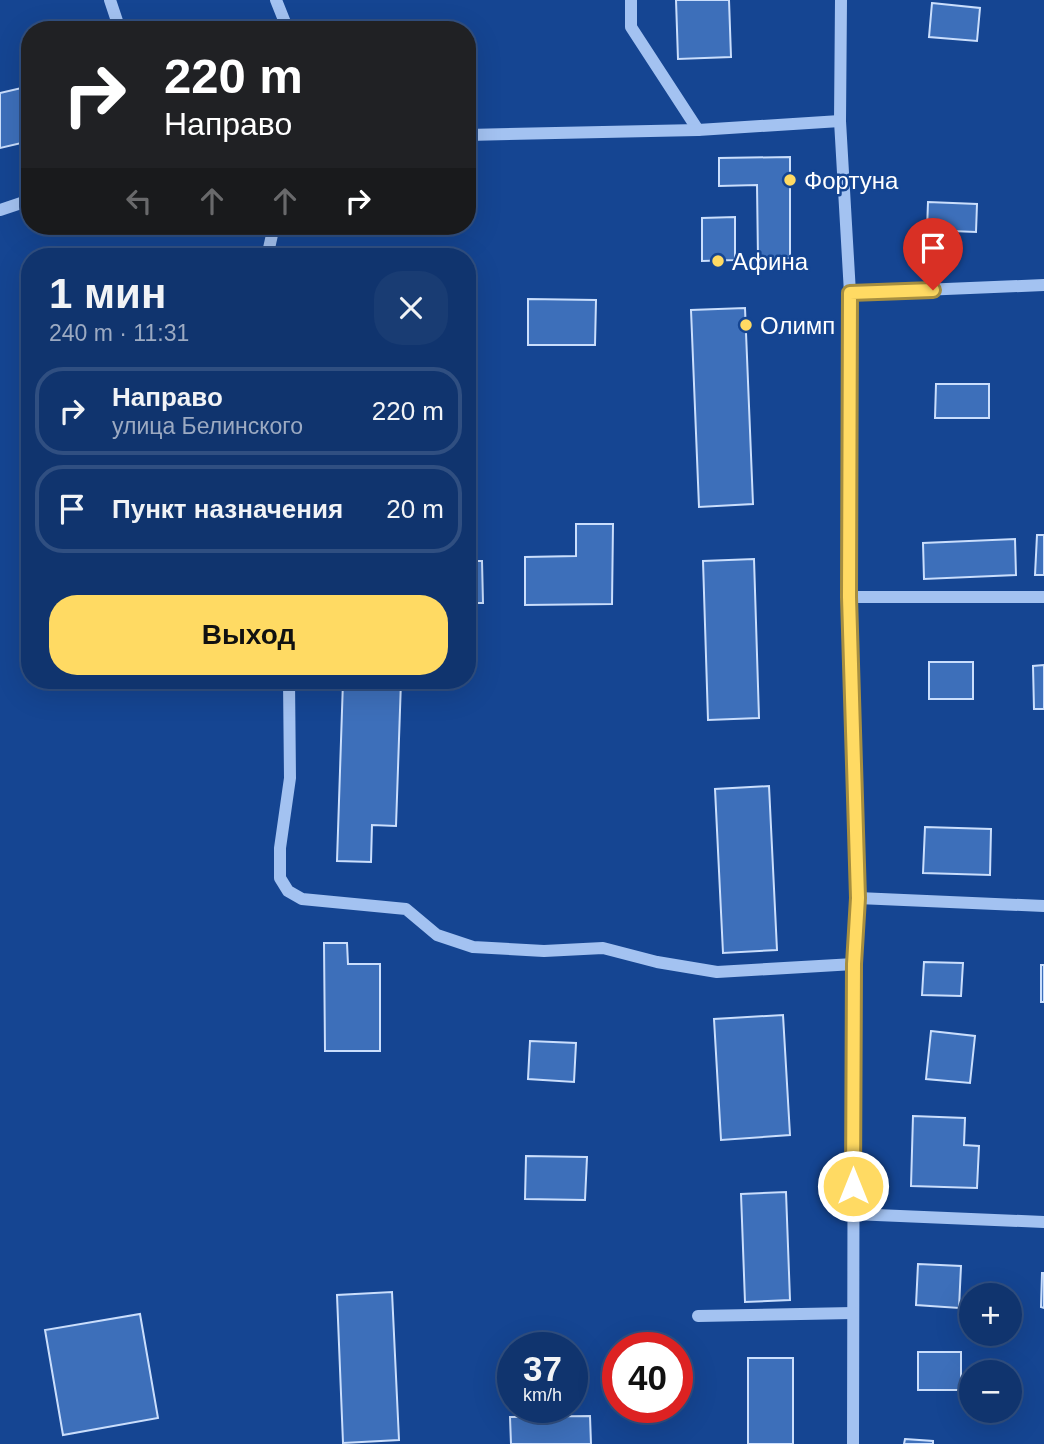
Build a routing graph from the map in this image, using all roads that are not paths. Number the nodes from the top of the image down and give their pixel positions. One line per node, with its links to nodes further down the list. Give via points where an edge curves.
1 (110, 0): 5 (street)
2 (276, 0): 6 (street)
3 (631, 0): 8 (street, via 631,27)
4 (841, 0): 7 (street)
5 (117, 21)
6 (284, 21)
7 (840, 121): 8 (street); 13 (street)
8 (698, 130): 9 (street)
9 (476, 135)
10 (21, 203): 11 (street)
11 (0, 210)
12 (1044, 285): 13 (street)
13 (850, 293): 14 (street)
14 (849, 597): 15 (street); 17 (street)
15 (1044, 597)
16 (289, 689): 19 (street, via 289,778 280,878 288,891 302,899 406,909 437,935 473,947 603,948 717,972)
17 (858, 898): 18 (street); 19 (street)
18 (1044, 906)
19 (854, 964): 20 (street)
20 (853, 1214): 21 (street); 22 (street)
21 (1044, 1222)
22 (853, 1313): 23 (street); 24 (street)
23 (698, 1316)
24 (853, 1444)

